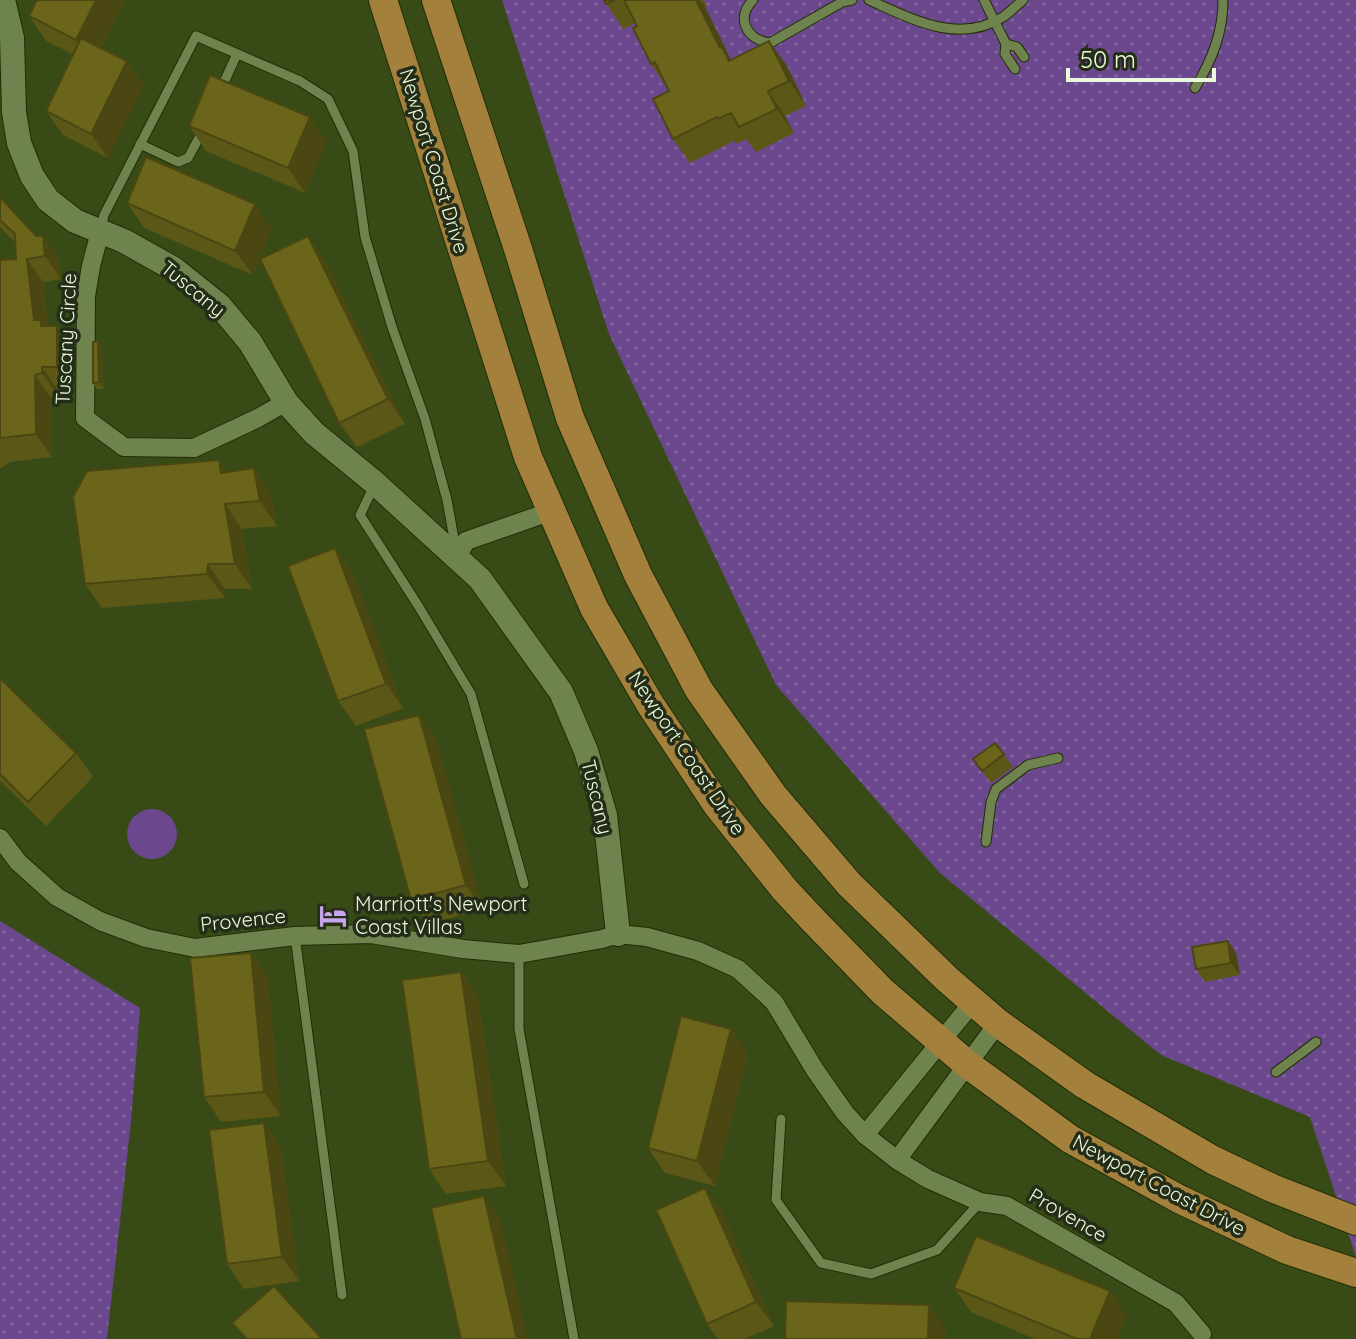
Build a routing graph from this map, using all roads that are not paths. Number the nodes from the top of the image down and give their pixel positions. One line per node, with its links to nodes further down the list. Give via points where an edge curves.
1 (3, 0): 19 (street, Tuscany, via 12,38 19,143 32,176 48,200)
2 (383, 0): 22 (main road, Newport Coast Drive, via 528,457)
3 (436, 0): 31 (main road, via 570,418 638,575 699,690 773,795 849,884)
4 (753, 0): 5 (lane, via 744,17 748,31 770,43)
5 (852, 0)
6 (869, 0): 10 (lane, via 927,25 958,30)
7 (984, 0): 10 (lane)
8 (1023, 0): 10 (lane)
9 (1223, 0): 15 (lane, via 1219,40)
10 (994, 21): 11 (lane)
11 (1006, 44): 13 (lane, via 1017,47); 14 (lane, via 1005,54)
12 (237, 54): 16 (lane); 18 (lane, via 196,36); 23 (lane, via 328,99 353,151 365,237 425,419)
13 (1024, 57)
14 (1015, 69)
15 (1195, 88)
16 (218, 96)
17 (205, 125): 18 (lane, via 188,158 178,162)
18 (140, 144): 19 (lane)
19 (100, 232): 20 (street, Tuscany, via 174,269 219,305 250,342); 20 (street, Tuscany Circle, via 86,296 85,418 124,447 194,448)
20 (286, 402): 21 (street, Tuscany, via 314,433)
21 (375, 483): 23 (street, Tuscany); 27 (lane, via 360,515 471,694)
22 (552, 511): 23 (street, via 466,541); 33 (main road, Newport Coast Drive, via 594,608 717,805 795,900 883,992)
23 (457, 557): 28 (street, Tuscany, via 480,579 561,692 605,815)
24 (1058, 758): 26 (lane, via 1028,765 996,789)
25 (0, 838): 29 (street, Provence, via 57,897 146,938 195,948)
26 (986, 842)
27 (524, 884)
28 (618, 934): 30 (street, Provence); 38 (street, Provence, via 698,951 738,969 774,1002 815,1070)
29 (295, 936): 30 (street, Provence, via 371,934); 43 (lane)
30 (519, 954): 45 (lane, via 519,1029)
31 (973, 1002): 32 (main road); 33 (street)
32 (998, 1023): 35 (street); 41 (main road, via 1085,1085 1213,1160)
33 (942, 1042): 35 (main road, Newport Coast Drive); 38 (street)
34 (1316, 1042): 36 (lane)
35 (967, 1064): 39 (street); 42 (main road, Newport Coast Drive, via 1070,1139 1179,1199 1287,1250)
36 (1276, 1072)
37 (781, 1119): 40 (lane, via 776,1200 821,1263 871,1274 937,1250)
38 (865, 1135): 39 (street, Provence)
39 (897, 1160): 40 (street, Provence)
40 (980, 1202): 44 (street, Provence, via 1007,1206 1176,1303)
41 (1356, 1221)
42 (1356, 1273)
43 (342, 1295)
44 (1202, 1334)
45 (574, 1339)

